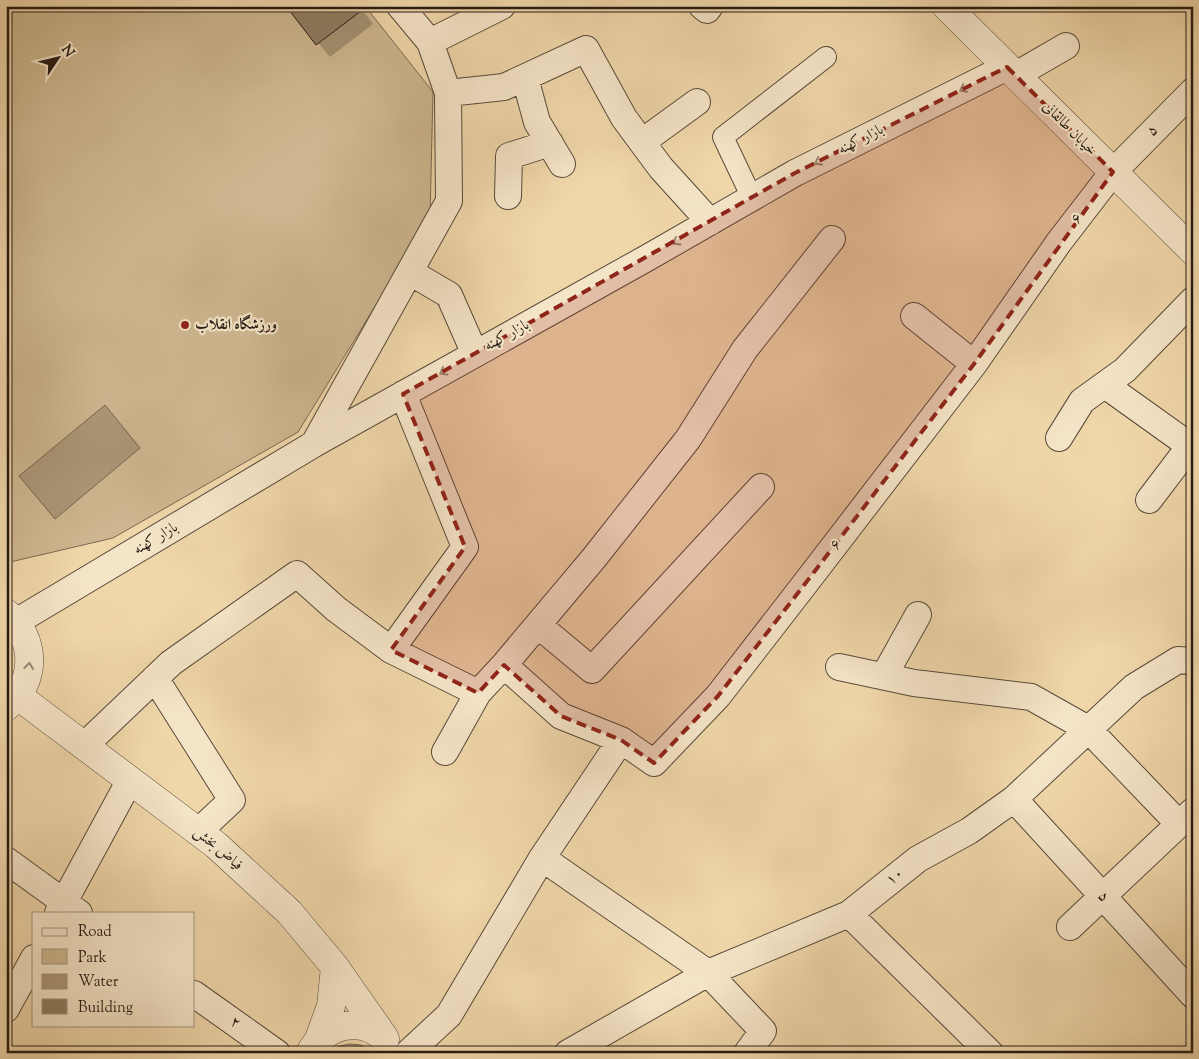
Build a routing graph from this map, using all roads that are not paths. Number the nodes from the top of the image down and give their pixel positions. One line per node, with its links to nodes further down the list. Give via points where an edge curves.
1 (400, 6): 6 (street)
2 (502, 6): 6 (street)
3 (702, 6): 4 (street, via 706,10)
4 (710, 6)
5 (949, 7): 9 (street, خیابان طالقانی)
6 (430, 42): 12 (street)
7 (1066, 46): 9 (street, بازار کهنه)
8 (826, 57): 17 (street, via 723,137)
9 (1011, 71): 15 (street, خیابان طالقانی); 17 (street, بازار کهنه, one-way to 17, via 795,173)
10 (525, 78): 12 (street, via 504,87); 14 (street, via 586,49 624,118); 16 (street, via 537,122 556,154 510,156)
11 (1193, 91): 15 (street, ۵)
12 (448, 93): 21 (street, via 449,201)
13 (697, 102): 14 (street)
14 (642, 142): 18 (street)
15 (1113, 172): 20 (street, خیابان طالقانی); 25 (street, ۶, via 1059,242)
16 (508, 196)
17 (752, 198): 18 (street, بازار کهنه)
18 (710, 222): 24 (street, بازار کهنه, one-way to 24)
19 (832, 239): 35 (street, via 745,349 688,439)
20 (1193, 251)
21 (410, 272): 24 (street, via 449,295); 29 (street)
22 (1193, 300): 26 (street, via 1125,370)
23 (914, 316): 25 (street)
24 (475, 354): 27 (street, بازار کهنه, one-way to 27)
25 (974, 364): 45 (street, ۶, via 718,696 654,763)
26 (1105, 385): 28 (street, via 1082,401); 30 (street)
27 (403, 394): 29 (street, بازار کهنه); 36 (street, via 464,547)
28 (1059, 438)
29 (314, 444): 34 (street, بازار کهنه)
30 (1191, 447): 32 (street)
31 (761, 487): 35 (street, via 592,670)
32 (1149, 500)
33 (918, 615): 40 (street)
34 (11, 618): 43 (street, one-way to 34, via 26,682 30,658 25,635)
35 (538, 625): 38 (street)
36 (391, 650): 41 (street, via 336,609 297,574 171,663); 42 (street)
37 (1193, 661): 44 (street, ۱۰, via 1178,660 1134,686)
38 (504, 665): 42 (street); 45 (street, ۶, via 561,716)
39 (839, 667): 40 (street)
40 (884, 676): 44 (street, via 914,683 1031,697)
41 (155, 678): 46 (street); 51 (street, via 232,800)
42 (478, 692): 47 (street)
43 (12, 702): 46 (street, فیاض بخش)
44 (1088, 729): 49 (street, ۱۰); 50 (street)
45 (621, 740): 52 (street)
46 (85, 745): 48 (street, فیاض بخش)
47 (445, 752)
48 (130, 780): 51 (street, فیاض بخش); 55 (street)
49 (1014, 799): 54 (street, ۵); 56 (street, ۱۰, via 969,831 918,859)
50 (1186, 817): 54 (street)
51 (198, 832): 59 (street, فیاض بخش, via 289,912)
52 (542, 858): 60 (street); 67 (street, via 449,1015)
53 (6, 860): 55 (street)
54 (1102, 896): 57 (street); 62 (street, ۵)
55 (67, 909)
56 (850, 914): 60 (street, ۱۰); 70 (street)
57 (1070, 927)
58 (32, 962): 63 (street)
59 (335, 967): 64 (street, فیاض بخش); 65 (street, via 331,1006)
60 (708, 973): 68 (street, ۱۰); 69 (street, via 763,1031)
61 (195, 995): 66 (street, ۲)
62 (1193, 996)
63 (6, 1009)
64 (389, 1045): 65 (street, via 372,1029 344,1025 330,1030)
65 (312, 1049)
66 (277, 1053)
67 (408, 1053)
68 (568, 1053)
69 (747, 1053)
70 (990, 1053)

